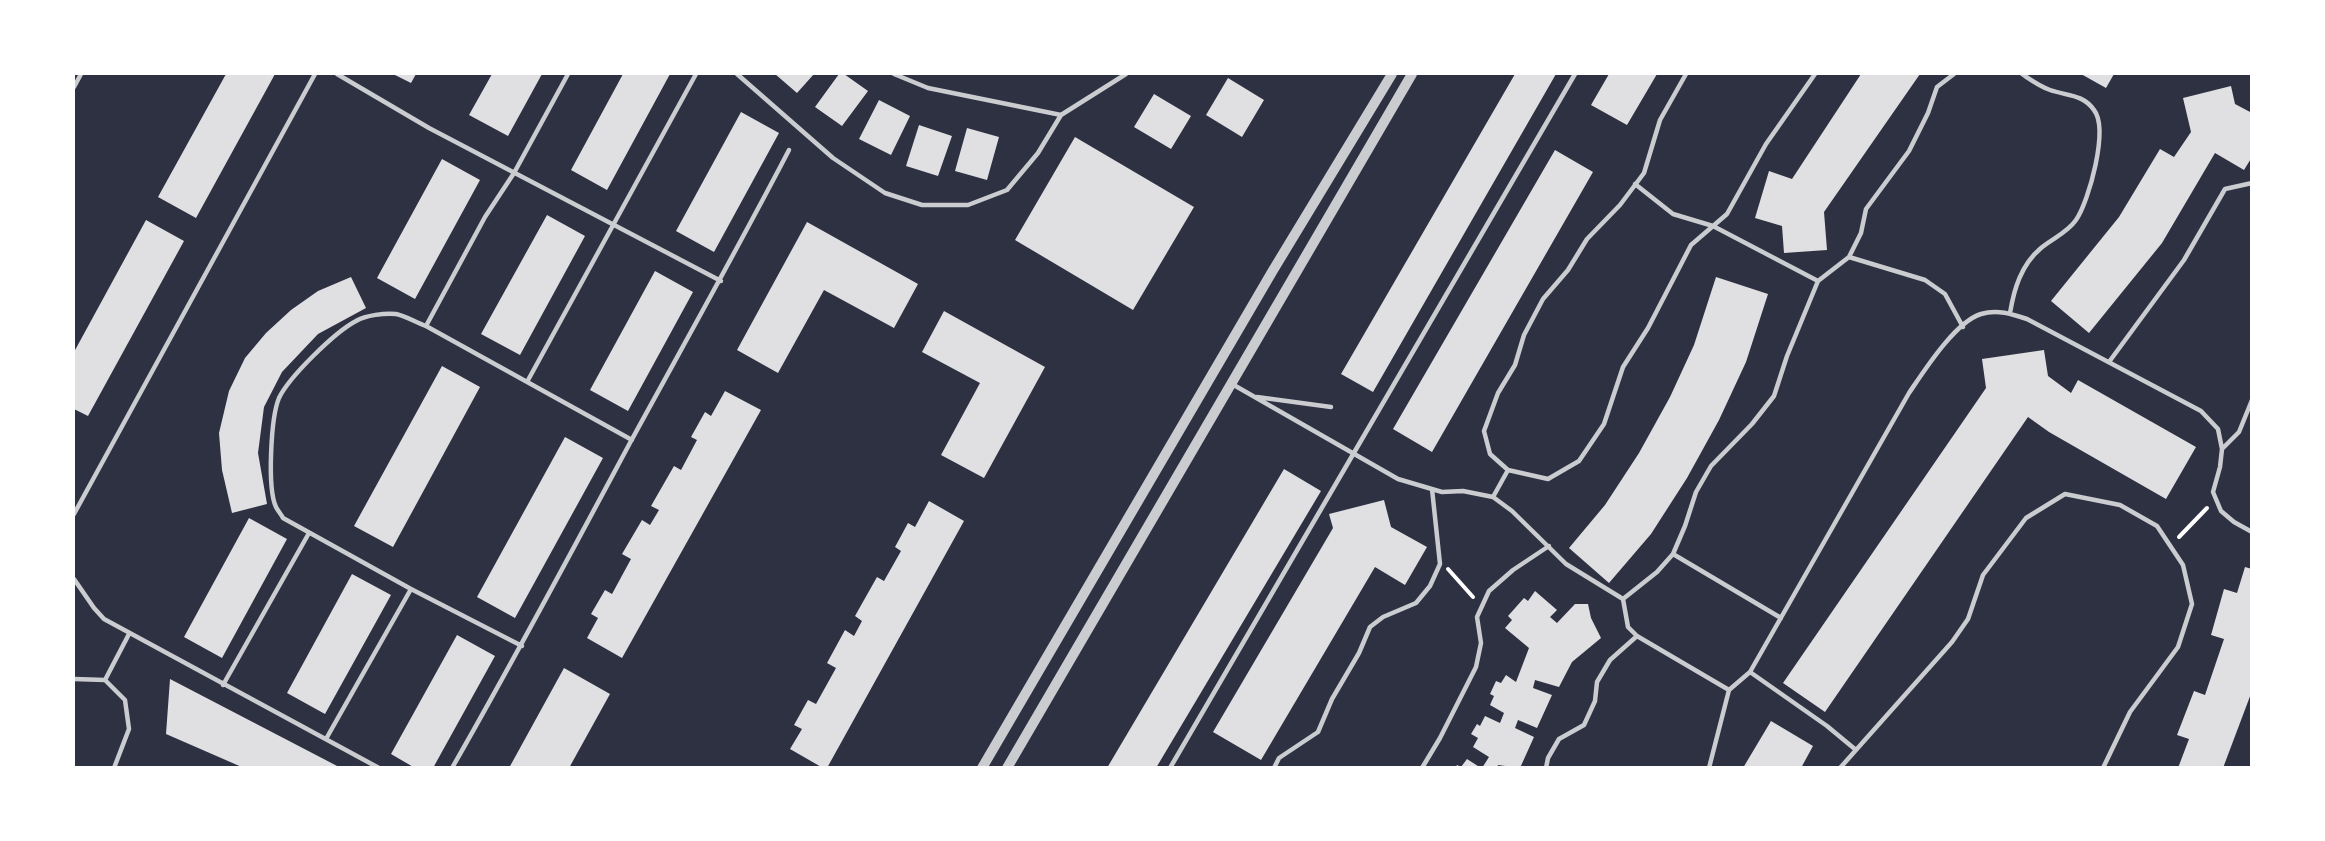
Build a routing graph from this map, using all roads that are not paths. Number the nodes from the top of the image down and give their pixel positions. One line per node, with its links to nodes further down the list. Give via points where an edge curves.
1 (81, 74): 16 (lane)
2 (315, 74): 42 (lane)
3 (338, 74): 19 (lane)
4 (568, 74): 19 (lane)
5 (696, 74): 22 (lane)
6 (737, 74): 17 (lane, via 833,158 885,193 922,204 968,205 1007,190 1038,153)
7 (894, 74): 17 (lane, via 928,88)
8 (1126, 74): 17 (lane)
9 (1392, 74): 65 (street)
10 (1412, 74): 32 (street)
11 (1575, 74): 38 (lane)
12 (1686, 74): 21 (lane, via 1660,120 1644,173)
13 (1815, 74): 23 (lane, via 1766,144 1727,214)
14 (1954, 74): 24 (lane, via 1937,87 1909,151 1866,209 1861,233)
15 (2022, 74): 27 (lane, via 2037,85 2081,97 2096,111 2100,130 2097,158 2077,219 2065,233 2040,249 2021,273)
16 (74, 87)
17 (1061, 115)
18 (789, 150): 25 (lane)
19 (514, 173): 22 (lane); 28 (lane, via 485,217)
20 (2252, 183): 30 (lane, via 2225,189 2184,260)
21 (1635, 184): 23 (lane, via 1673,214); 39 (lane, via 1543,298 1524,334 1515,365 1498,393 1484,431 1490,454)
22 (614, 226): 25 (lane); 31 (lane)
23 (1713, 226): 26 (lane); 39 (lane, via 1691,245 1623,367 1604,424 1579,461 1548,479)
24 (1849, 257): 26 (lane); 29 (lane, via 1926,280 1945,294)
25 (721, 281): 36 (lane)
26 (1818, 281): 46 (lane, via 1774,396 1711,466 1696,492)
27 (2010, 313): 29 (lane, via 1980,314); 30 (lane)
28 (426, 326): 31 (lane); 44 (lane, via 396,314 357,320 289,381 279,399 273,428 271,470 275,505 283,518)
29 (1963, 327): 50 (lane, via 1936,353 1909,393)
30 (2109, 363): 37 (lane, via 2201,411 2218,429)
31 (527, 382): 36 (lane)
32 (1230, 383): 33 (lane); 66 (street)
33 (1254, 397): 35 (lane); 38 (lane)
34 (2252, 400): 37 (lane, via 2239,432)
35 (1331, 407)
36 (632, 440): 53 (lane)
37 (2222, 449): 43 (lane, via 2213,492 2221,511)
38 (1354, 454): 40 (lane, via 1398,479); 67 (lane)
39 (1508, 470): 41 (lane)
40 (1432, 489): 41 (lane); 68 (lane, via 1440,564 1430,586 1416,603 1370,627 1318,732 1279,758)
41 (1493, 497): 45 (lane)
42 (74, 514)
43 (2252, 532)
44 (309, 533): 48 (lane); 58 (lane)
45 (1549, 546): 49 (lane, via 1566,564); 69 (lane, via 1489,591 1478,617 1481,643 1476,668)
46 (1673, 554): 49 (lane); 50 (lane)
47 (74, 579): 51 (lane, via 104,619)
48 (411, 588): 53 (lane); 60 (lane)
49 (1623, 599): 52 (lane, via 1628,627)
50 (1781, 618): 55 (lane)
51 (129, 634): 57 (lane); 58 (lane)
52 (1637, 636): 59 (lane); 70 (lane, via 1610,660 1597,682 1595,701 1584,725 1559,739)
53 (522, 646): 64 (lane)
54 (369, 663): 60 (lane)
55 (1750, 672): 59 (lane); 61 (lane)
56 (74, 679): 57 (lane)
57 (105, 680): 62 (lane, via 125,700 129,729)
58 (223, 685): 60 (lane)
59 (1729, 690): 71 (lane)
60 (326, 739): 63 (lane)
61 (1856, 750): 72 (lane); 73 (lane, via 1952,642 1968,620 1983,575 2026,518 2066,494 2120,505 2157,526 2183,565 2192,604 2178,647 2130,712)
62 (114, 768)
63 (379, 768)
64 (453, 768)
65 (982, 768)
66 (1006, 768)
67 (1170, 768)
68 (1274, 768)
69 (1422, 768)
70 (1546, 768)
71 (1709, 768)
72 (1840, 768)
73 (2103, 768)

